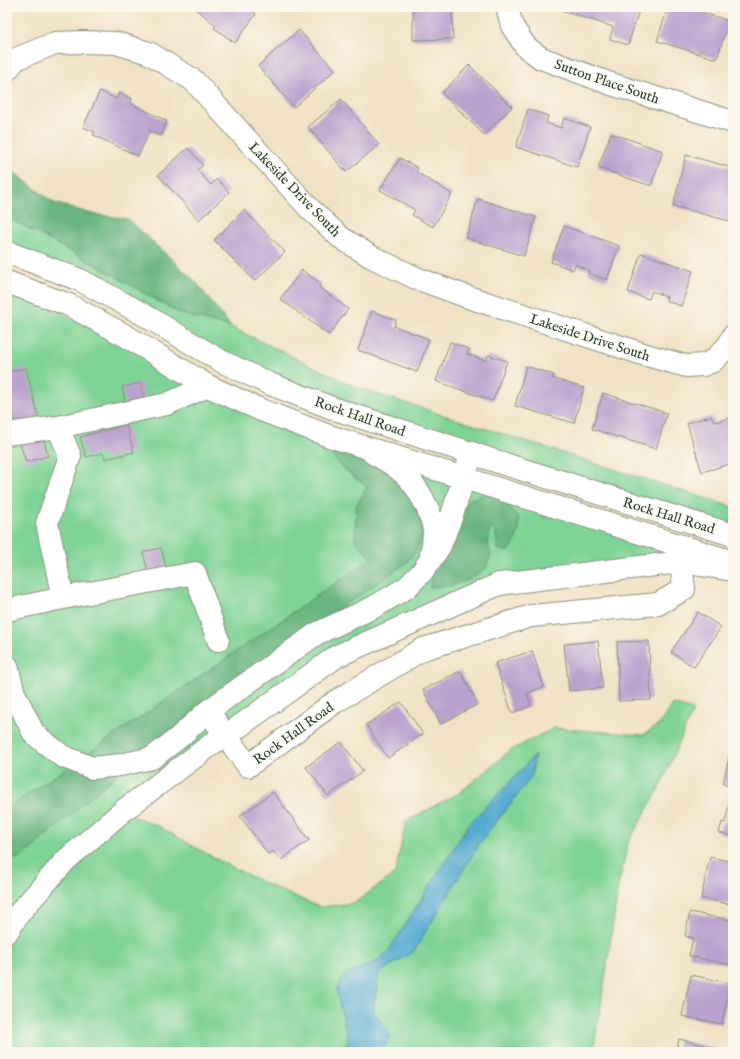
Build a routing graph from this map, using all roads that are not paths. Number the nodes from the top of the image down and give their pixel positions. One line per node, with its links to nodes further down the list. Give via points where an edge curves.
1 (507, 7): 3 (main road, Sutton Place South, via 512,26 526,48 541,58 611,84)
2 (7, 70): 6 (main road, Lakeside Drive South, via 16,59 55,42 116,43 149,53 193,80 310,209 340,237 370,256 409,275 646,356 686,366 703,365 712,361 729,345)
3 (733, 122)
4 (7, 252): 11 (main road, Rock Hall Road, via 80,280 221,361 270,384 335,409)
5 (7, 282): 7 (main road, Rock Hall Road, via 69,305)
6 (733, 336)
7 (208, 386): 8 (main road, via 167,404); 10 (main road, Rock Hall Road, via 261,410)
8 (58, 427): 9 (main road); 18 (main road, via 70,456 47,523)
9 (7, 434)
10 (366, 448): 12 (main road, Rock Hall Road); 17 (main road, via 403,472 425,502 434,531 430,557)
11 (472, 453): 12 (main road); 13 (main road, Rock Hall Road)
12 (464, 478): 15 (main road, Rock Hall Road); 17 (main road, via 440,546)
13 (733, 535)
14 (681, 562): 16 (main road); 23 (main road, via 499,584 337,656); 23 (main road, Rock Hall Road, via 684,589 658,604 531,616 423,648 335,702 248,766)
15 (733, 562)
16 (733, 570)
17 (422, 572): 22 (main road, via 406,588 374,607 316,634)
18 (63, 598): 19 (main road); 20 (main road, via 195,573)
19 (7, 610)
20 (218, 640)
21 (7, 666): 22 (main road, via 14,693 34,734 62,756 92,768 152,758)
22 (208, 711): 23 (main road)
23 (226, 736): 24 (main road, via 124,810 66,860 20,912)
24 (7, 932)

